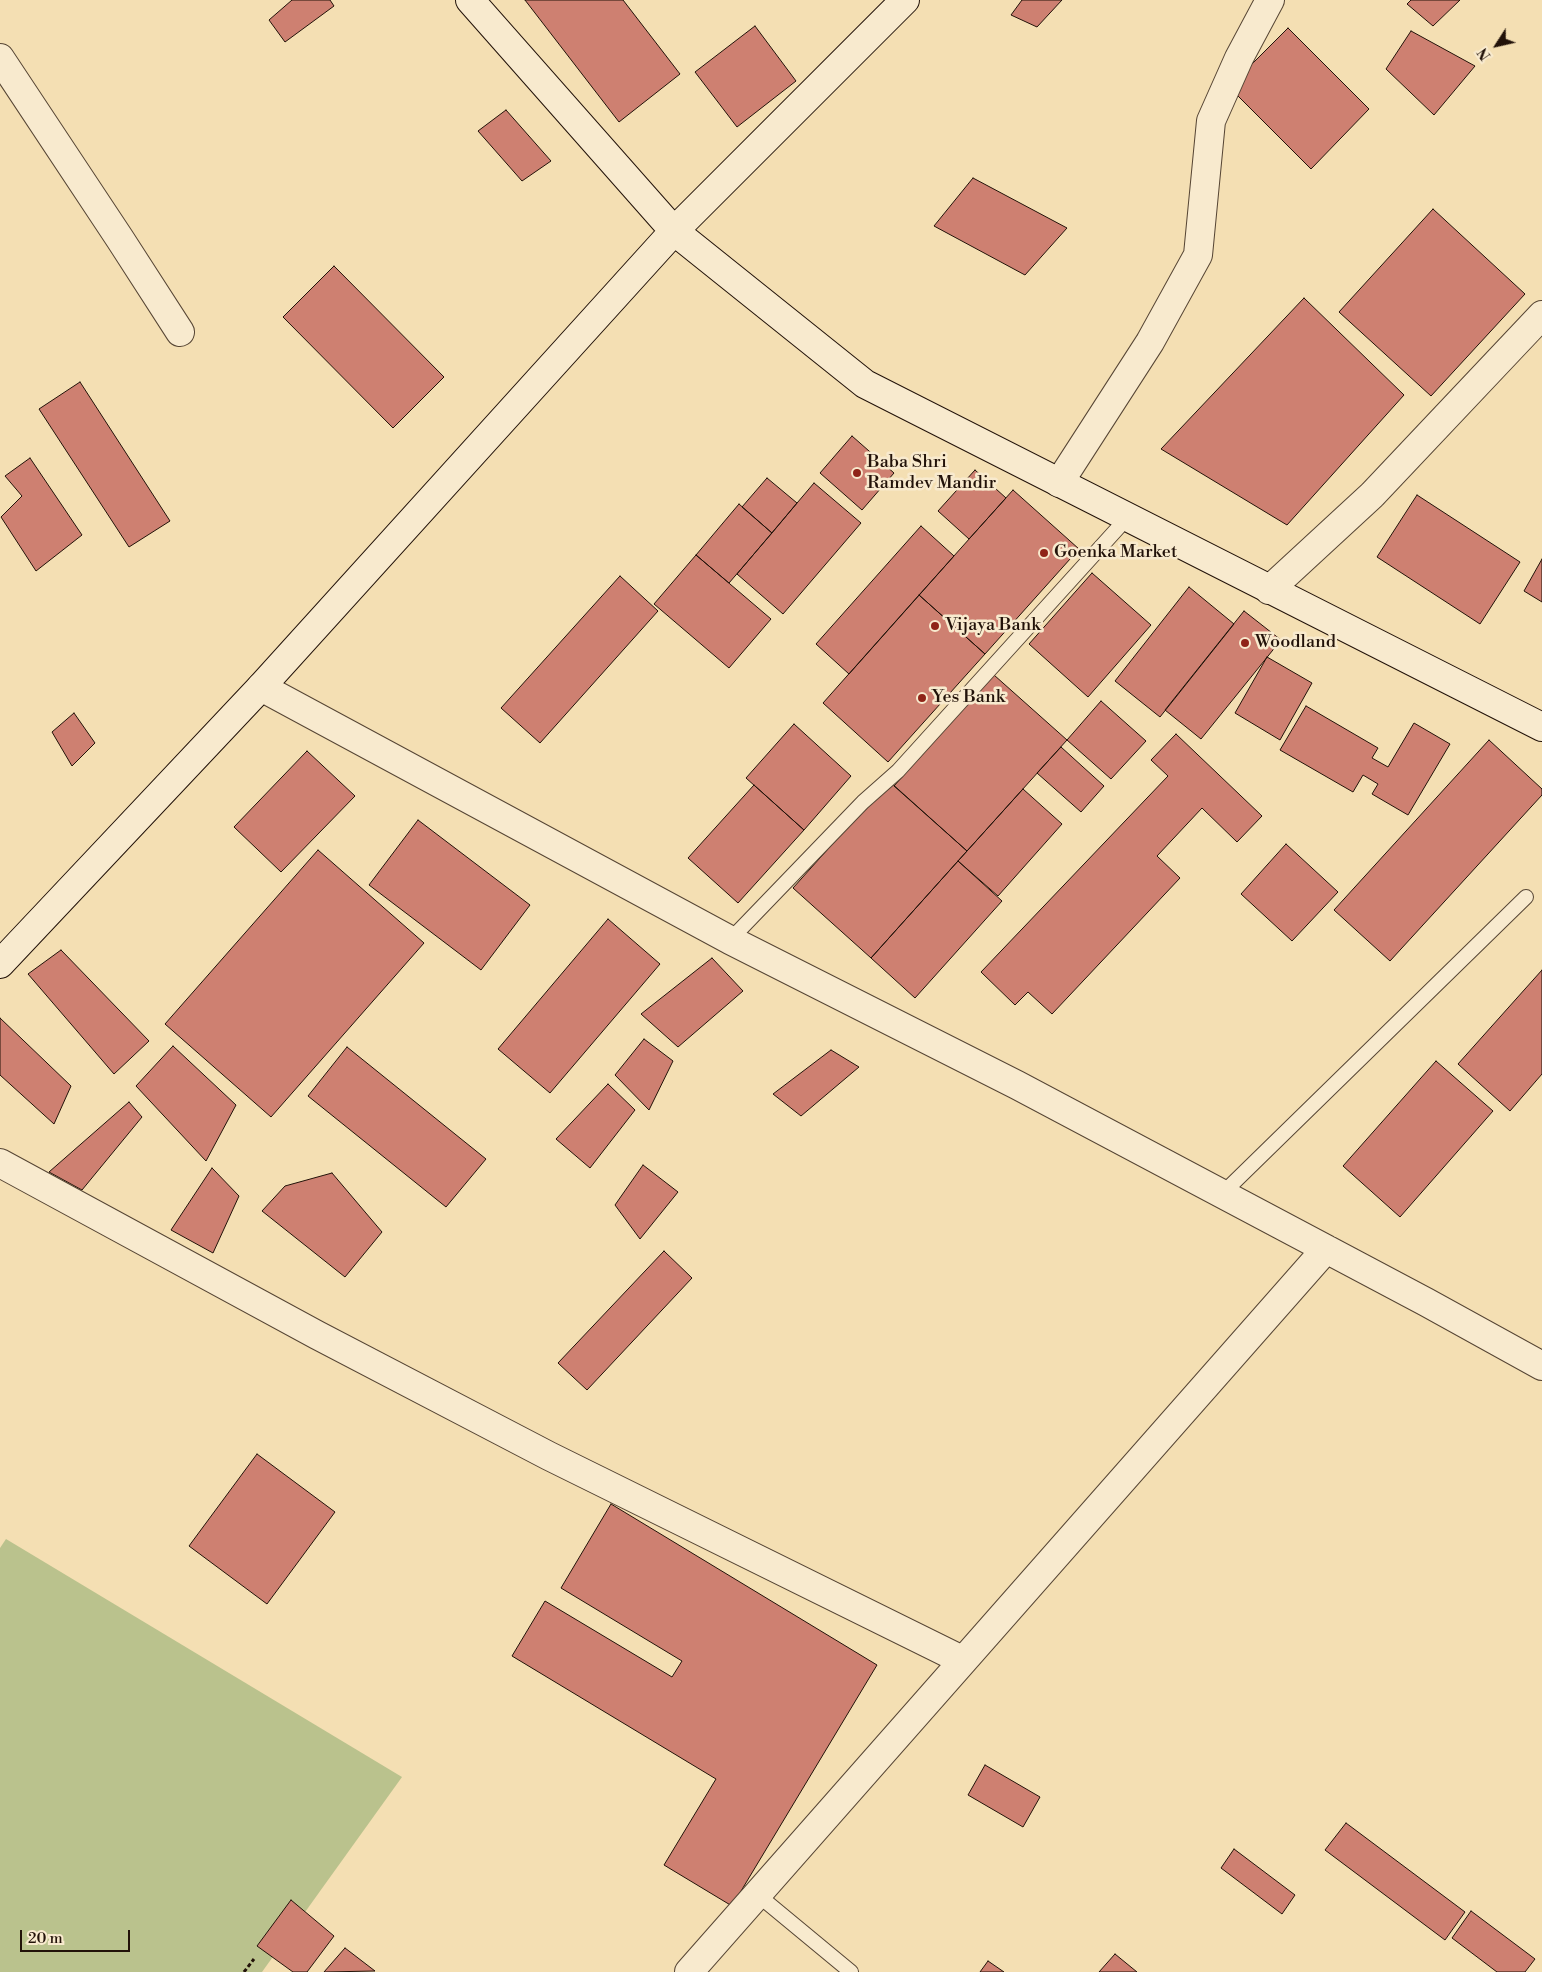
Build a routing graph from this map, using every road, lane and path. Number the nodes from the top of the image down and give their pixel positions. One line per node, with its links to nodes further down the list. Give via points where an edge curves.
1 (470, 0): 5 (street)
2 (905, 0): 5 (street)
3 (1270, 0): 8 (street, via 1211,121 1198,255 1150,342)
4 (0, 58): 7 (street)
5 (674, 230): 8 (street, via 866,384); 11 (street)
6 (1542, 315): 10 (street, via 1372,495)
7 (180, 332)
8 (1059, 483): 9 (street)
9 (1127, 518): 10 (street); 14 (lane, via 898,771 863,802)
10 (1269, 590): 12 (street)
11 (260, 687): 14 (street); 15 (street)
12 (1542, 728)
13 (1526, 897): 17 (lane)
14 (730, 940): 17 (street, via 1017,1085)
15 (0, 964)
16 (0, 1163): 20 (street, via 548,1456)
17 (1222, 1194): 18 (street)
18 (1326, 1249): 19 (street); 20 (street)
19 (1542, 1366)
20 (962, 1660): 21 (street)
21 (758, 1895): 24 (street); 25 (lane)
22 (254, 1959): 23 (path)
23 (244, 1972)
24 (689, 1972)
25 (851, 1972)

